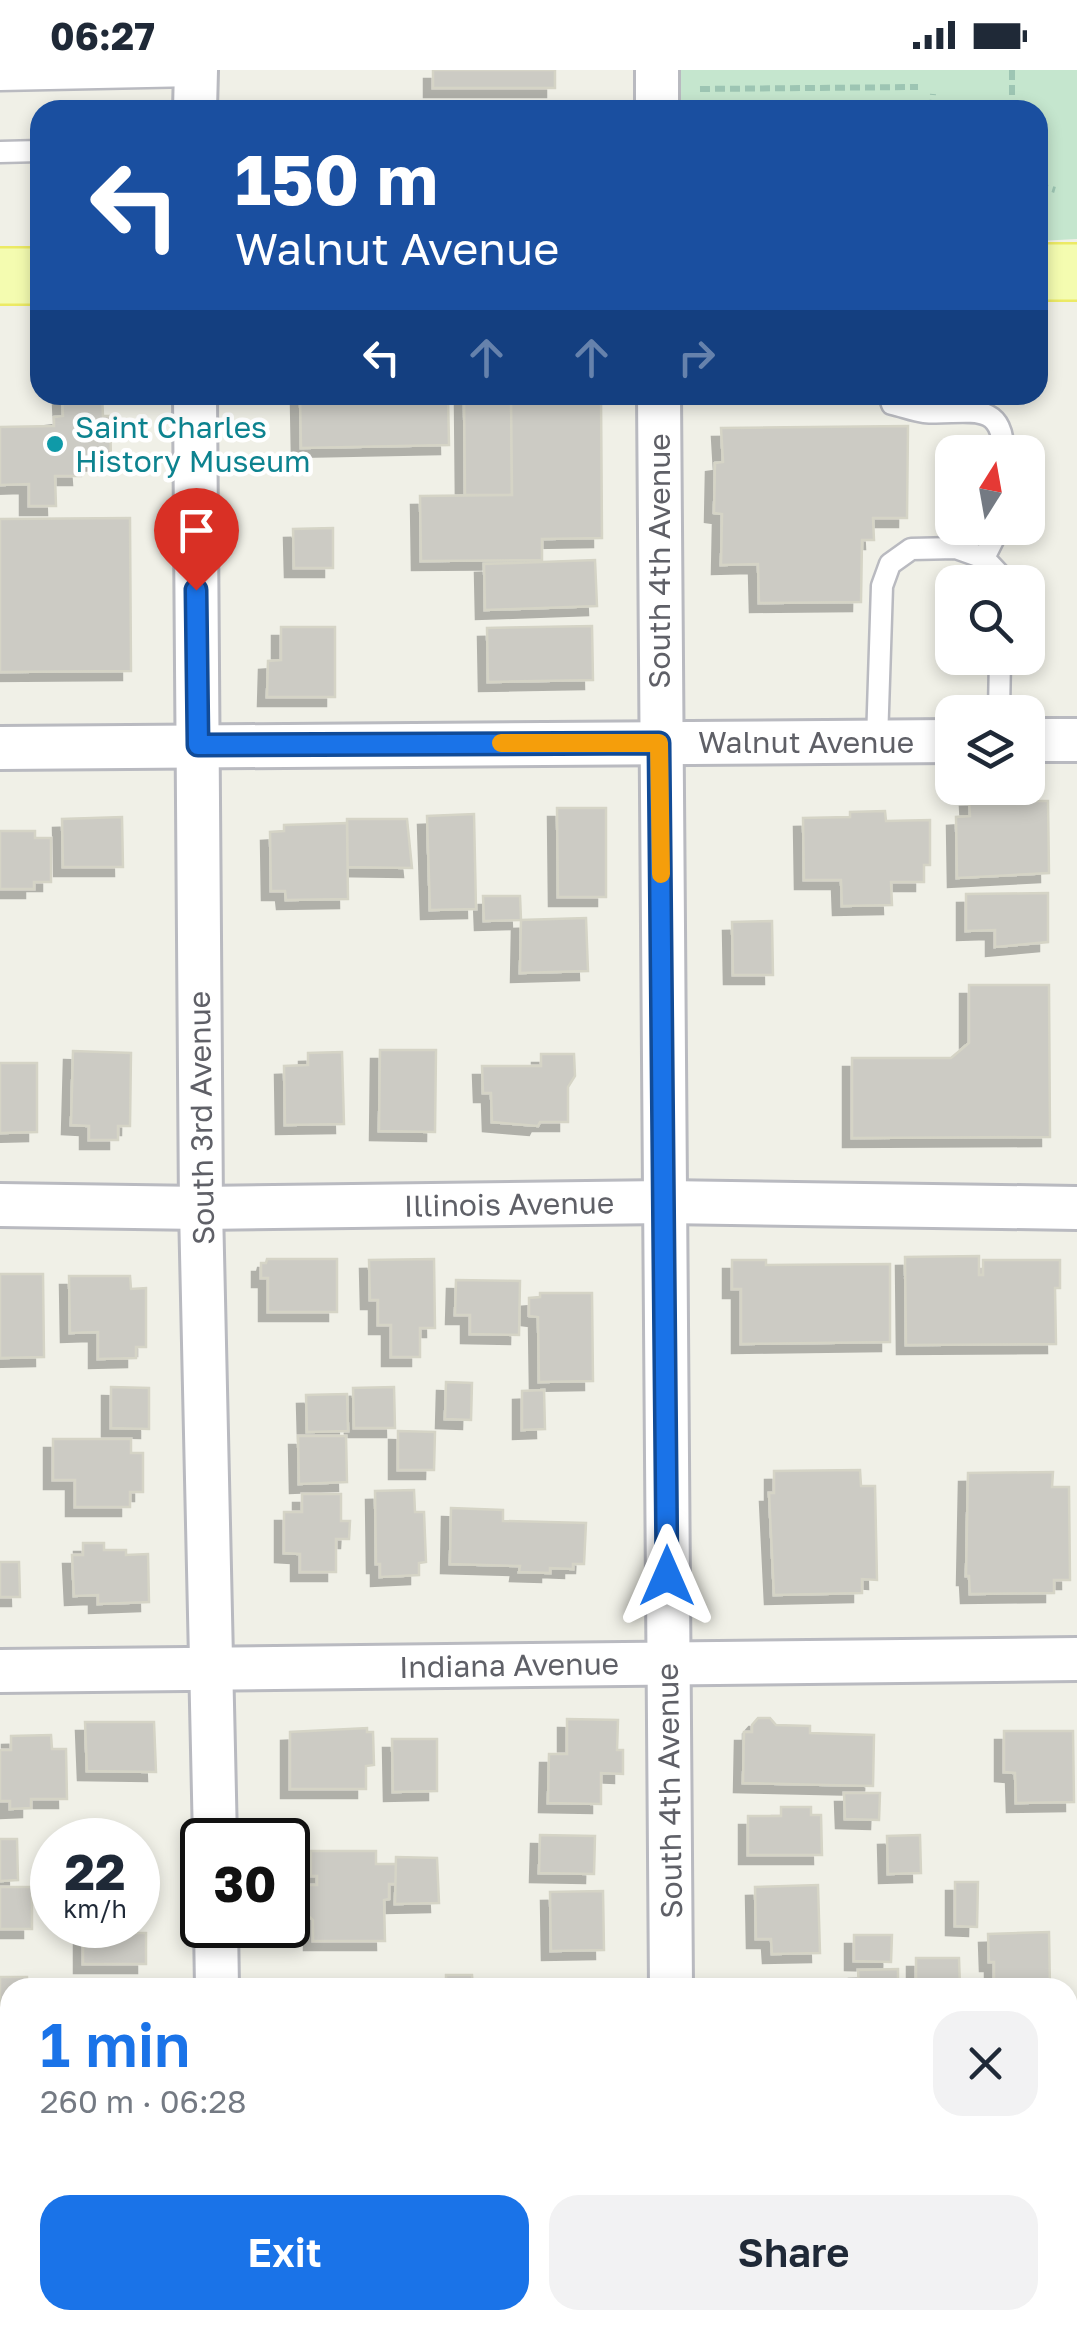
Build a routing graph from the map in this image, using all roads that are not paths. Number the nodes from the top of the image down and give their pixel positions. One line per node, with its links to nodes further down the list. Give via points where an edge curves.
1 (656, 70): 4 (street)
2 (0, 80): 3 (lane)
3 (196, 85)
4 (657, 100)
5 (30, 151): 6 (lane)
6 (0, 152)
7 (1048, 272): 8 (main road)
8 (1077, 272)
9 (0, 276): 10 (main road)
10 (30, 276)
11 (195, 405): 23 (street, South 3rd Avenue)
12 (658, 405): 22 (street, South 4th Avenue)
13 (907, 405): 14 (lane, via 994,418)
14 (1003, 435)
15 (990, 545): 16 (lane)
16 (984, 558): 17 (lane); 20 (lane, via 956,548 910,549 890,564 882,586)
17 (991, 565)
18 (1045, 740): 19 (street)
19 (1077, 740)
20 (877, 741): 21 (street, Walnut Avenue); 22 (street, Walnut Avenue)
21 (935, 741)
22 (659, 743): 23 (street, Walnut Avenue); 25 (street, South 4th Avenue)
23 (198, 745): 24 (street, Walnut Avenue); 27 (street, South 3rd Avenue)
24 (0, 748)
25 (664, 1202): 27 (street, Illinois Avenue); 28 (street, Illinois Avenue); 30 (street, South 4th Avenue)
26 (0, 1206): 27 (street, Illinois Avenue)
27 (201, 1208): 31 (street, South 3rd Avenue)
28 (1077, 1208)
29 (1077, 1659): 30 (street, Indiana Avenue)
30 (668, 1664): 31 (street, Indiana Avenue); 36 (street, South 4th Avenue)
31 (214, 1669): 32 (street, Indiana Avenue); 33 (street, South 3rd Avenue)
32 (0, 1671)
33 (215, 1818)
34 (216, 1948): 35 (street)
35 (216, 1978)
36 (672, 1978)

